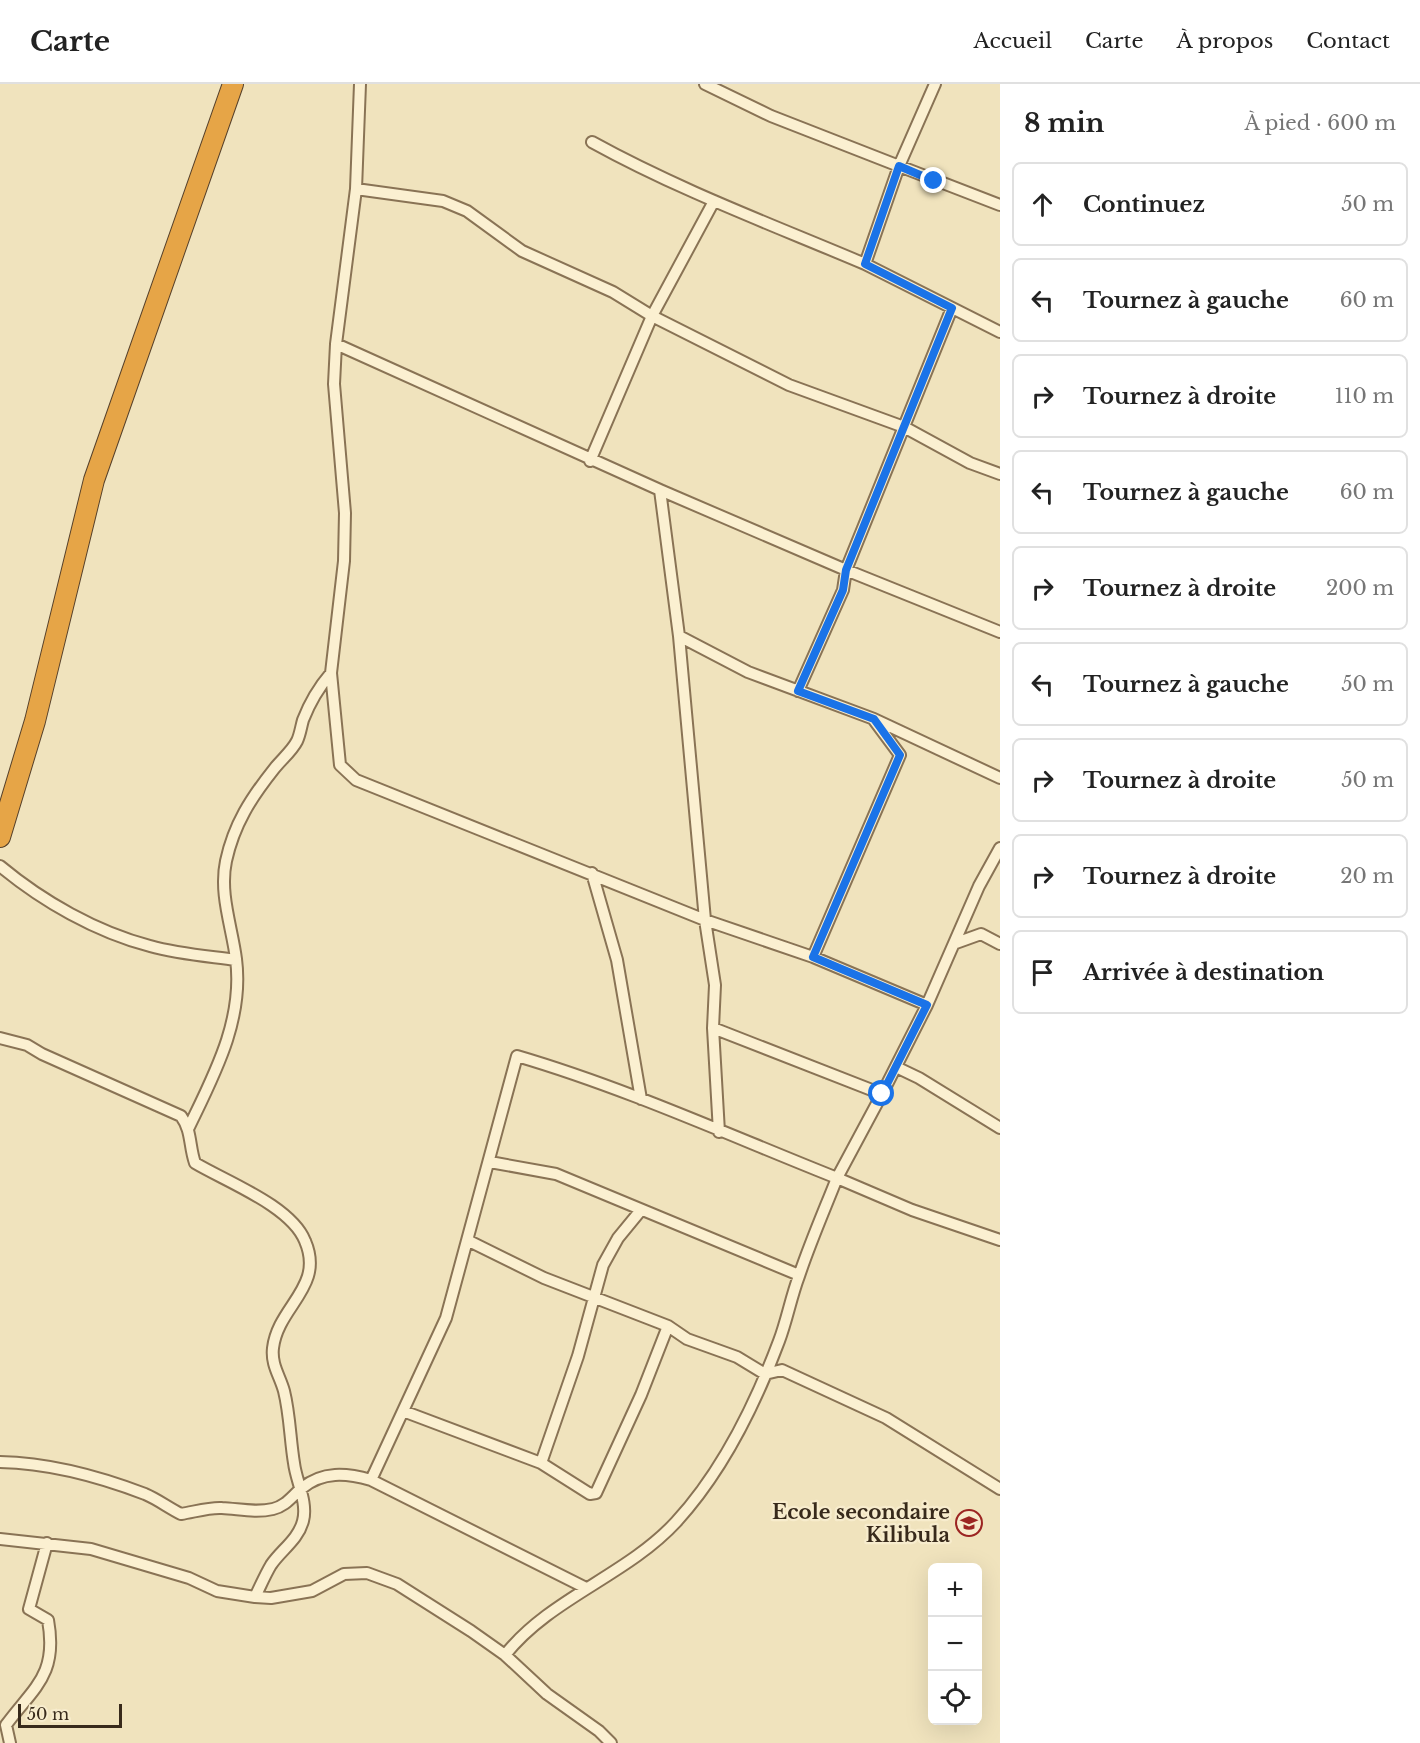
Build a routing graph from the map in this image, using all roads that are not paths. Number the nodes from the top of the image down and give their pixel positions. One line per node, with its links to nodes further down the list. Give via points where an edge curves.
1 (233, 84): 26 (highway, via 94,480 35,721)
2 (360, 84): 7 (street)
3 (705, 84): 6 (street, via 771,116)
4 (935, 84): 6 (street)
5 (592, 142): 8 (street)
6 (899, 166): 9 (street); 10 (street)
7 (356, 189): 12 (street, via 443,201 467,211 522,250 613,292); 14 (street)
8 (714, 201): 10 (street); 12 (street)
9 (1000, 205)
10 (865, 264): 11 (street)
11 (952, 308): 13 (street); 15 (street)
12 (652, 316): 15 (street, via 789,385); 16 (street)
13 (1000, 332)
14 (336, 344): 16 (street); 22 (street, via 333,384 345,513)
15 (904, 427): 17 (street, via 970,463); 19 (street)
16 (590, 461): 18 (street)
17 (1000, 474)
18 (660, 490): 19 (street); 21 (street)
19 (846, 570): 20 (street); 23 (street, via 843,590)
20 (1000, 632)
21 (680, 636): 23 (street, via 748,672); 30 (street)
22 (331, 673): 29 (street, via 340,765 356,780); 34 (street, via 318,688 298,740 234,828 225,886)
23 (798, 691): 24 (street)
24 (874, 719): 25 (street); 33 (street, via 900,755)
25 (1000, 778)
26 (0, 837)
27 (1000, 848): 31 (street, via 979,885)
28 (0, 867): 34 (street, via 80,918 128,939 166,950)
29 (592, 873): 30 (street); 40 (street, via 617,960)
30 (705, 920): 33 (street); 36 (street, via 715,985)
31 (956, 943): 32 (street, via 981,934); 35 (street)
32 (1000, 944)
33 (813, 957): 35 (street)
34 (236, 960): 41 (street, via 237,992 231,1031)
35 (927, 1005): 38 (street)
36 (713, 1028): 39 (street); 43 (street)
37 (0, 1038): 41 (street, via 27,1045 137,1098 172,1110)
38 (896, 1067): 39 (street); 42 (street)
39 (882, 1094): 45 (street)
40 (641, 1099): 43 (street); 44 (street, via 517,1056)
41 (189, 1127): 57 (street, via 195,1163 289,1218 305,1239 311,1259 310,1274 277,1328 272,1350 291,1423)
42 (1000, 1128)
43 (719, 1132): 45 (street)
44 (490, 1162): 46 (street, via 556,1174); 47 (street)
45 (837, 1178): 48 (street, via 912,1210); 49 (street)
46 (641, 1209): 49 (street); 50 (street, via 603,1265)
47 (469, 1240): 50 (street, via 544,1278); 53 (street, via 446,1318)
48 (1000, 1240)
49 (799, 1275): 52 (street)
50 (593, 1296): 51 (street); 55 (street, via 578,1356)
51 (668, 1326): 52 (street, via 687,1339 737,1357); 55 (street, via 596,1493 590,1494)
52 (765, 1374): 58 (street, via 782,1370 886,1418); 61 (street, via 729,1452 677,1522 652,1544)
53 (403, 1412): 55 (street); 56 (street)
54 (0, 1462): 57 (street, via 81,1473 148,1495 182,1514 220,1507 255,1512 274,1509 290,1501)
55 (541, 1463)
56 (371, 1480): 57 (street, via 327,1475); 61 (street)
57 (300, 1489): 62 (street, via 303,1521 295,1539 272,1564)
58 (1000, 1489)
59 (0, 1539): 60 (street)
60 (47, 1543): 62 (street, via 102,1552 189,1578 218,1591); 64 (street, via 29,1609 48,1620 49,1658 40,1684 6,1725)
61 (586, 1588): 63 (street, via 541,1618)
62 (255, 1597): 63 (street, via 312,1591 344,1574 367,1572 398,1584)
63 (505, 1655): 65 (street, via 546,1694)
64 (10, 1743)
65 (610, 1743)

